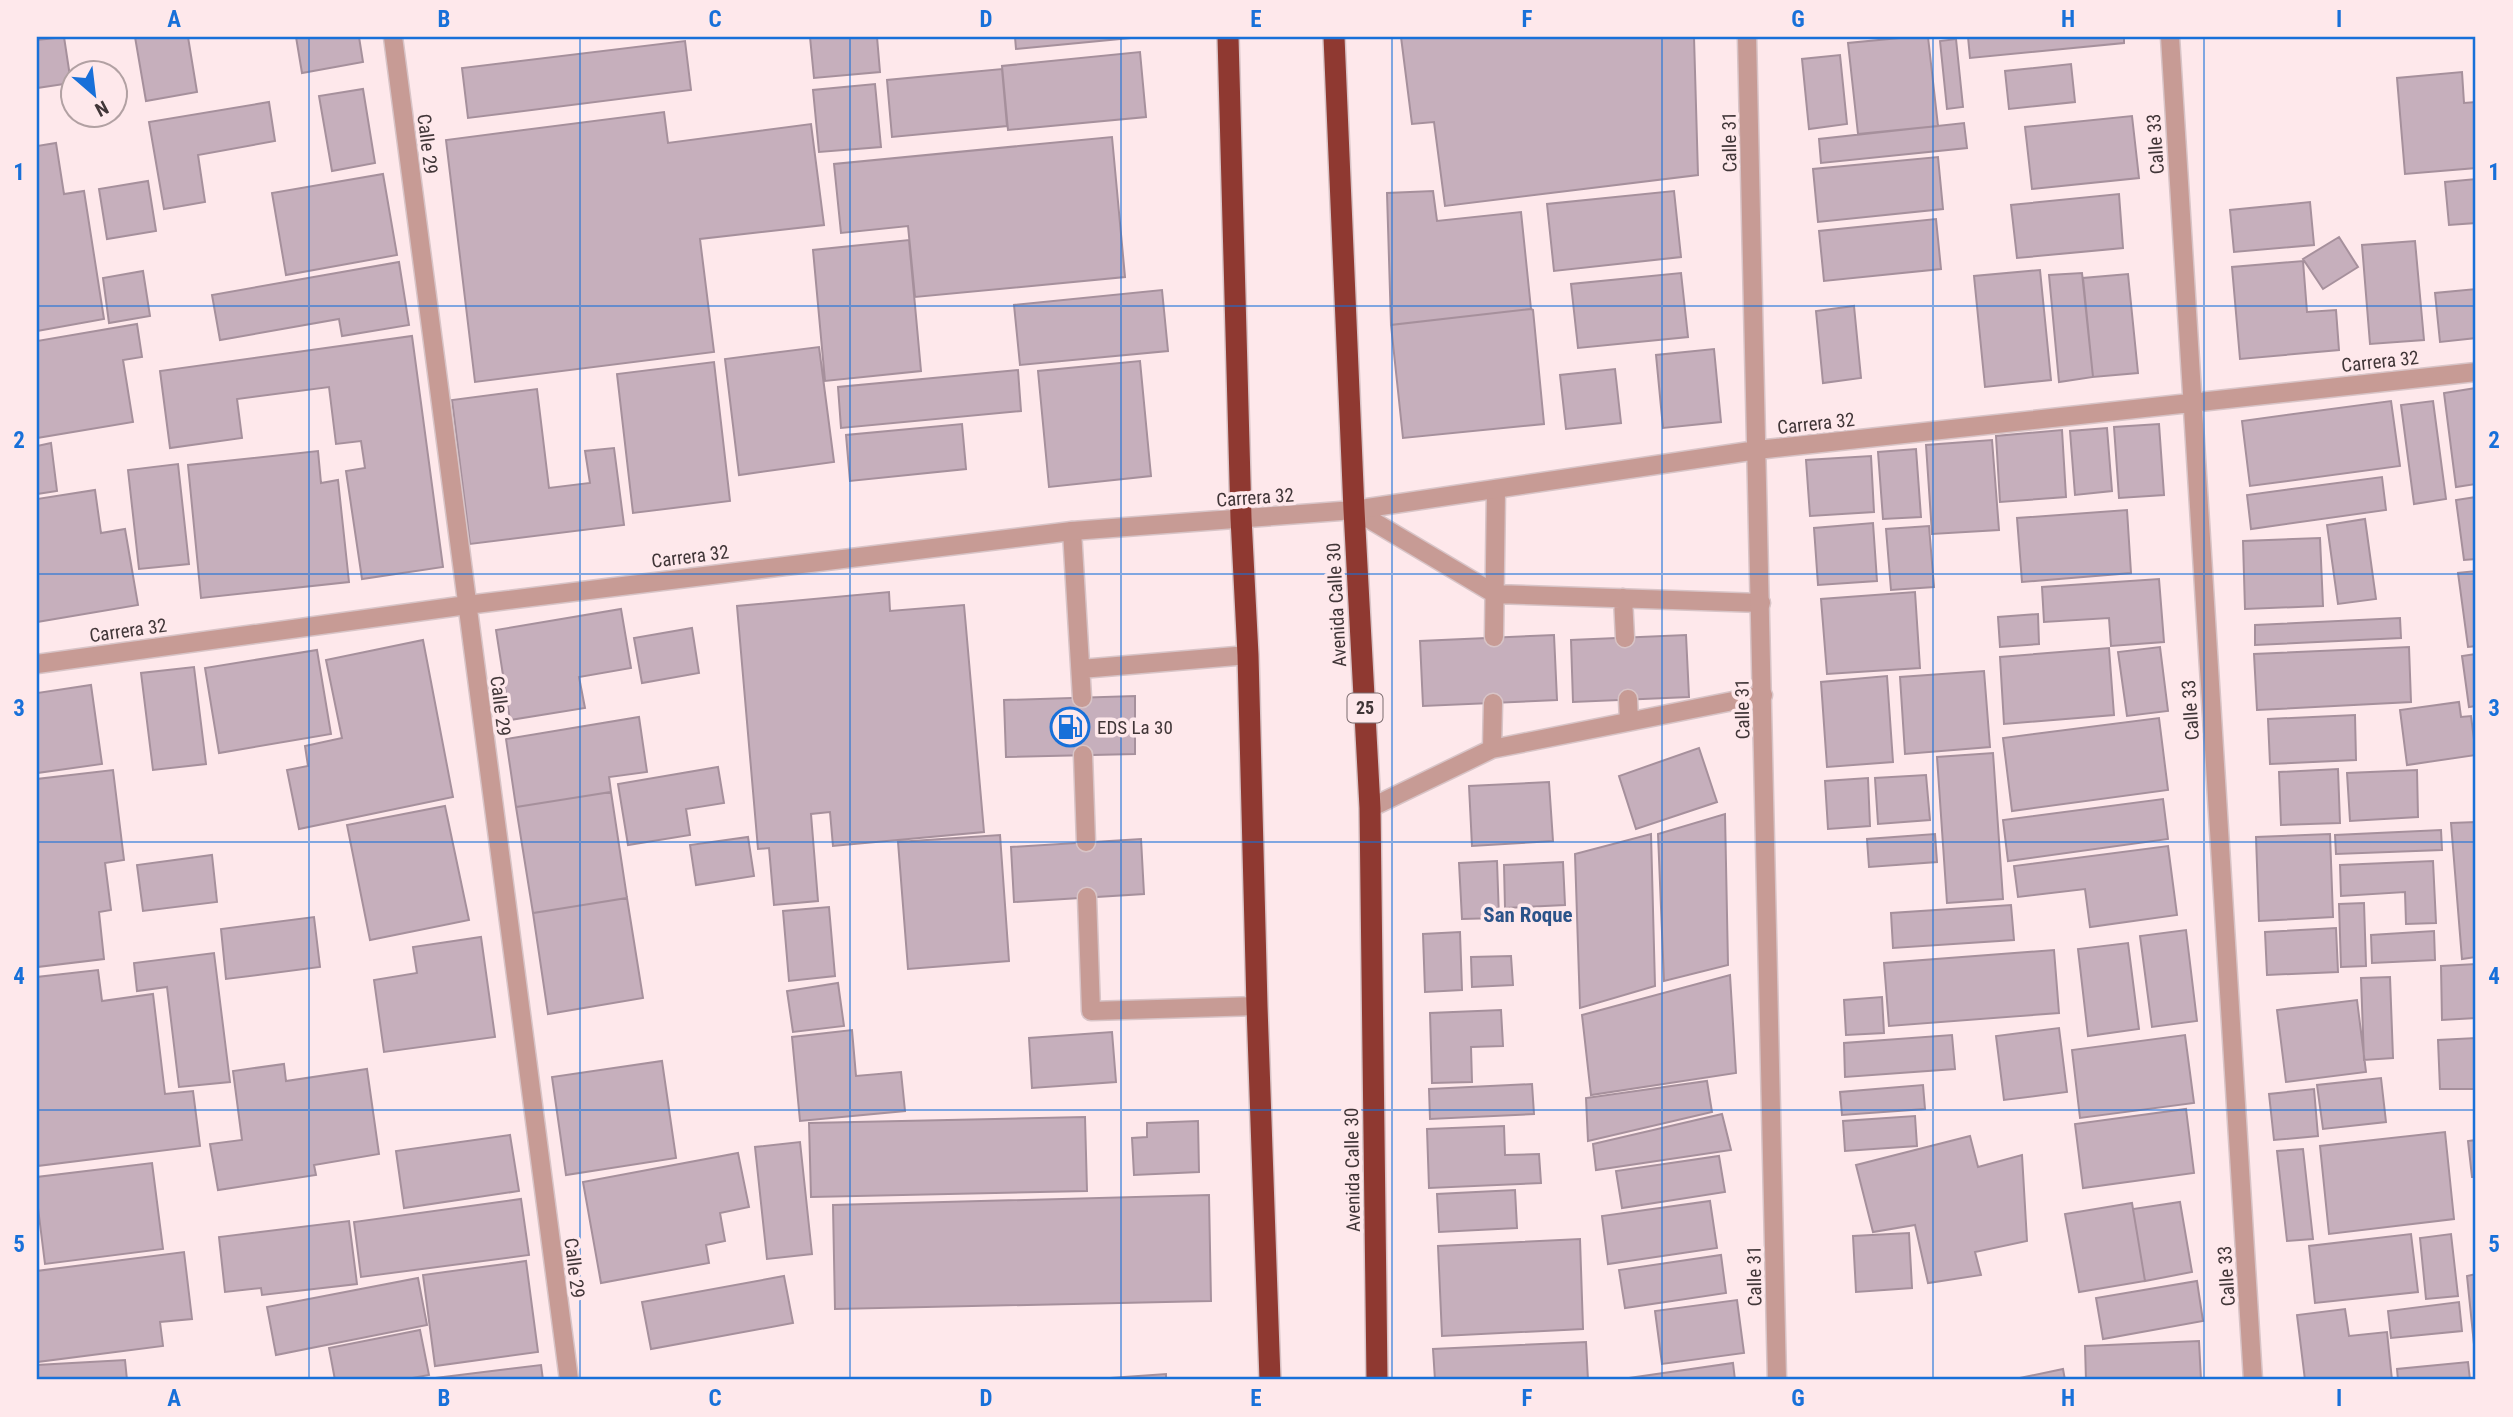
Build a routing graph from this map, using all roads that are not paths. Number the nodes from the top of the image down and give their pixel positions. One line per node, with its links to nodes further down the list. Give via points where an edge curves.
1 (393, 37): 16 (street, Calle 29)
2 (1228, 37): 11 (highway)
3 (1334, 37): 10 (highway, Avenida Calle 30 / 25)
4 (1747, 37): 8 (street, Calle 31)
5 (2170, 37): 7 (street, Calle 33)
6 (2476, 372): 7 (street, Carrera 32)
7 (2192, 403): 8 (street, Carrera 32); 37 (street, Calle 33)
8 (1758, 450): 9 (street, Carrera 32); 15 (street, Calle 31)
9 (1496, 489): 10 (street, Carrera 32); 13 (street)
10 (1354, 510): 11 (street, Carrera 32); 13 (street); 29 (highway, Avenida Calle 30 / 25)
11 (1241, 518): 12 (street, Carrera 32); 19 (highway)
12 (1072, 531): 16 (street, Carrera 32); 21 (street)
13 (1495, 594): 14 (street); 17 (street)
14 (1623, 598): 15 (street); 18 (street)
15 (1760, 603): 22 (street, Calle 31)
16 (467, 604): 20 (street, Carrera 32); 33 (street, Calle 29)
17 (1494, 637)
18 (1625, 638)
19 (1248, 654): 21 (street); 32 (highway)
20 (37, 664)
21 (1081, 669): 23 (street)
22 (1763, 695): 26 (street); 36 (street, Calle 31)
23 (1082, 698)
24 (1628, 699): 26 (street)
25 (1493, 703): 27 (street)
26 (1629, 721): 27 (street)
27 (1492, 749): 29 (street)
28 (1083, 755): 30 (street)
29 (1370, 808): 35 (highway, Avenida Calle 30 / 25)
30 (1086, 842)
31 (1087, 897): 32 (street, via 1091,1011)
32 (1257, 1006): 34 (highway)
33 (569, 1380)
34 (1270, 1380)
35 (1377, 1380)
36 (1777, 1380)
37 (2253, 1380)

